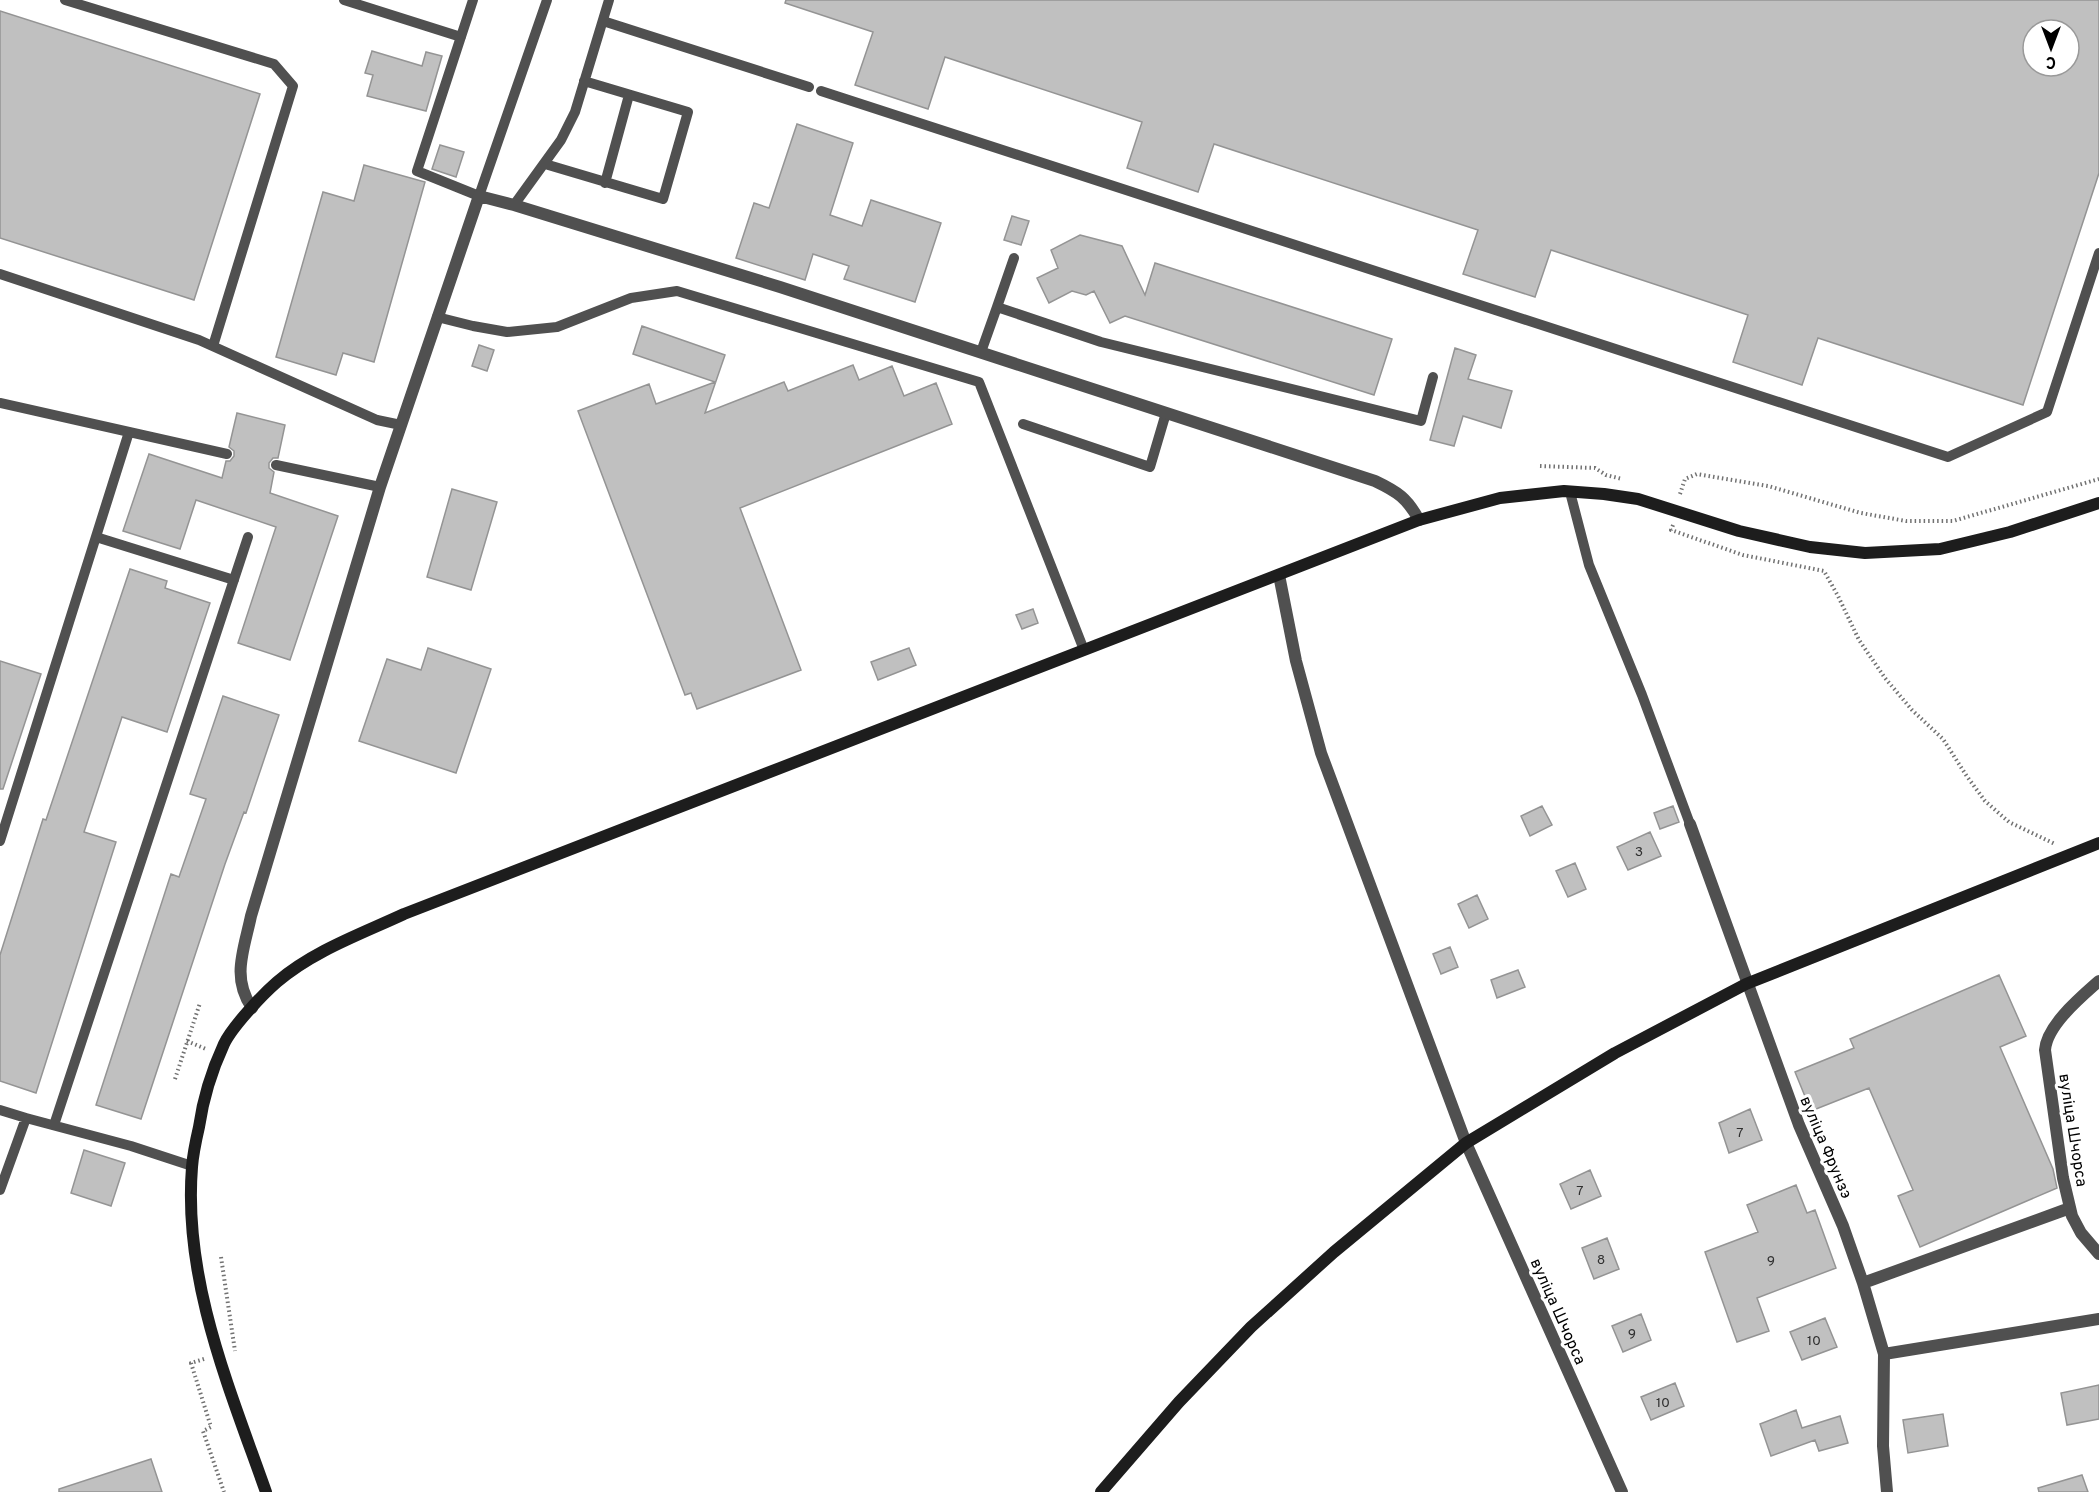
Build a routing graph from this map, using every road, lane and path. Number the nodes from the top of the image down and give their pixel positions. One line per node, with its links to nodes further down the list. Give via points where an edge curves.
1 (65, 0): 21 (lane, via 274,64 293,86)
2 (344, 0): 7 (lane)
3 (473, 0): 7 (lane)
4 (547, 0): 14 (lane)
5 (609, 0): 6 (lane)
6 (603, 21): 8 (lane); 9 (lane)
7 (461, 37): 14 (lane, via 417,171)
8 (584, 81): 11 (lane); 12 (lane, via 561,140)
9 (809, 87)
10 (821, 91): 16 (lane, via 1948,457 2047,412)
11 (629, 95): 13 (lane); 13 (lane, via 688,112 663,199)
12 (545, 164): 13 (lane); 15 (lane)
13 (605, 183)
14 (478, 196): 15 (street); 20 (street)
15 (514, 205): 22 (street)
16 (2099, 253)
17 (1014, 258): 19 (lane)
18 (0, 274): 21 (lane)
19 (997, 307): 22 (lane); 23 (lane, via 1101,342 1421,421)
20 (437, 317): 26 (street); 44 (lane, via 507,332 557,327 631,298 677,291 979,382)
21 (213, 346): 26 (lane, via 377,420)
22 (981, 352): 25 (street)
23 (1433, 377)
24 (0, 403): 28 (lane)
25 (1166, 413): 27 (lane, via 1150,467); 38 (street, via 1375,481 1398,492)
26 (401, 424): 34 (street)
27 (1023, 424)
28 (129, 432): 29 (lane); 39 (lane)
29 (227, 454)
30 (276, 465): 34 (lane)
31 (1540, 466): 32 (path)
32 (1595, 468)
33 (2099, 479): 36 (path, via 1953,521 1906,521 1861,513 1768,486 1697,474 1685,479)
34 (380, 487): 52 (street, via 251,916 239,975)
35 (1570, 492): 37 (street, via 1638,499 1739,531 1810,547 1865,553 1940,549 2010,532); 38 (street, via 1500,498); 45 (lane, via 1588,564)
36 (1680, 494)
37 (2099, 503)
38 (1419, 520): 42 (street)
39 (96, 537): 43 (lane); 46 (lane)
40 (248, 537): 43 (lane)
41 (1743, 555): 48 (path, via 1824,571 1859,640 1885,678 1943,739 1985,801 2009,822 2056,845)
42 (1279, 575): 44 (street); 57 (street, вуліца Шчорса, via 1296,661 1321,753)
43 (234, 580): 56 (lane)
44 (1084, 650): 52 (street, via 404,914 304,962)
45 (1690, 825): 50 (street, вуліца Фрунзэ)
46 (0, 841)
47 (2099, 843): 48 (street)
48 (2064, 857): 50 (street)
49 (2099, 981): 60 (street, вуліца Шчорса, via 2062,1017 2046,1039 2049,1087)
50 (1746, 984): 57 (street, via 1615,1053); 63 (street, вуліца Фрунзэ)
51 (200, 1003): 53 (path)
52 (252, 1008): 58 (street, via 225,1043 203,1102)
53 (174, 1079)
54 (0, 1110): 55 (lane)
55 (26, 1118): 56 (lane); 59 (lane)
56 (54, 1125): 58 (lane)
57 (1466, 1143): 68 (street, via 1251,1327); 69 (street, вуліца Шчорса)
58 (192, 1166): 67 (street, via 192,1235 199,1280 218,1355)
59 (0, 1190)
60 (2070, 1208): 61 (street, вуліца Шчорса, via 2081,1233); 63 (street)
61 (2099, 1254)
62 (221, 1257): 64 (path)
63 (1863, 1283): 66 (street, вуліца Фрунзэ)
64 (227, 1288)
65 (2099, 1319): 66 (street)
66 (1884, 1354): 70 (street, вуліца Фрунзэ)
67 (266, 1492)
68 (1101, 1492)
69 (1622, 1492)
70 (1887, 1492)

